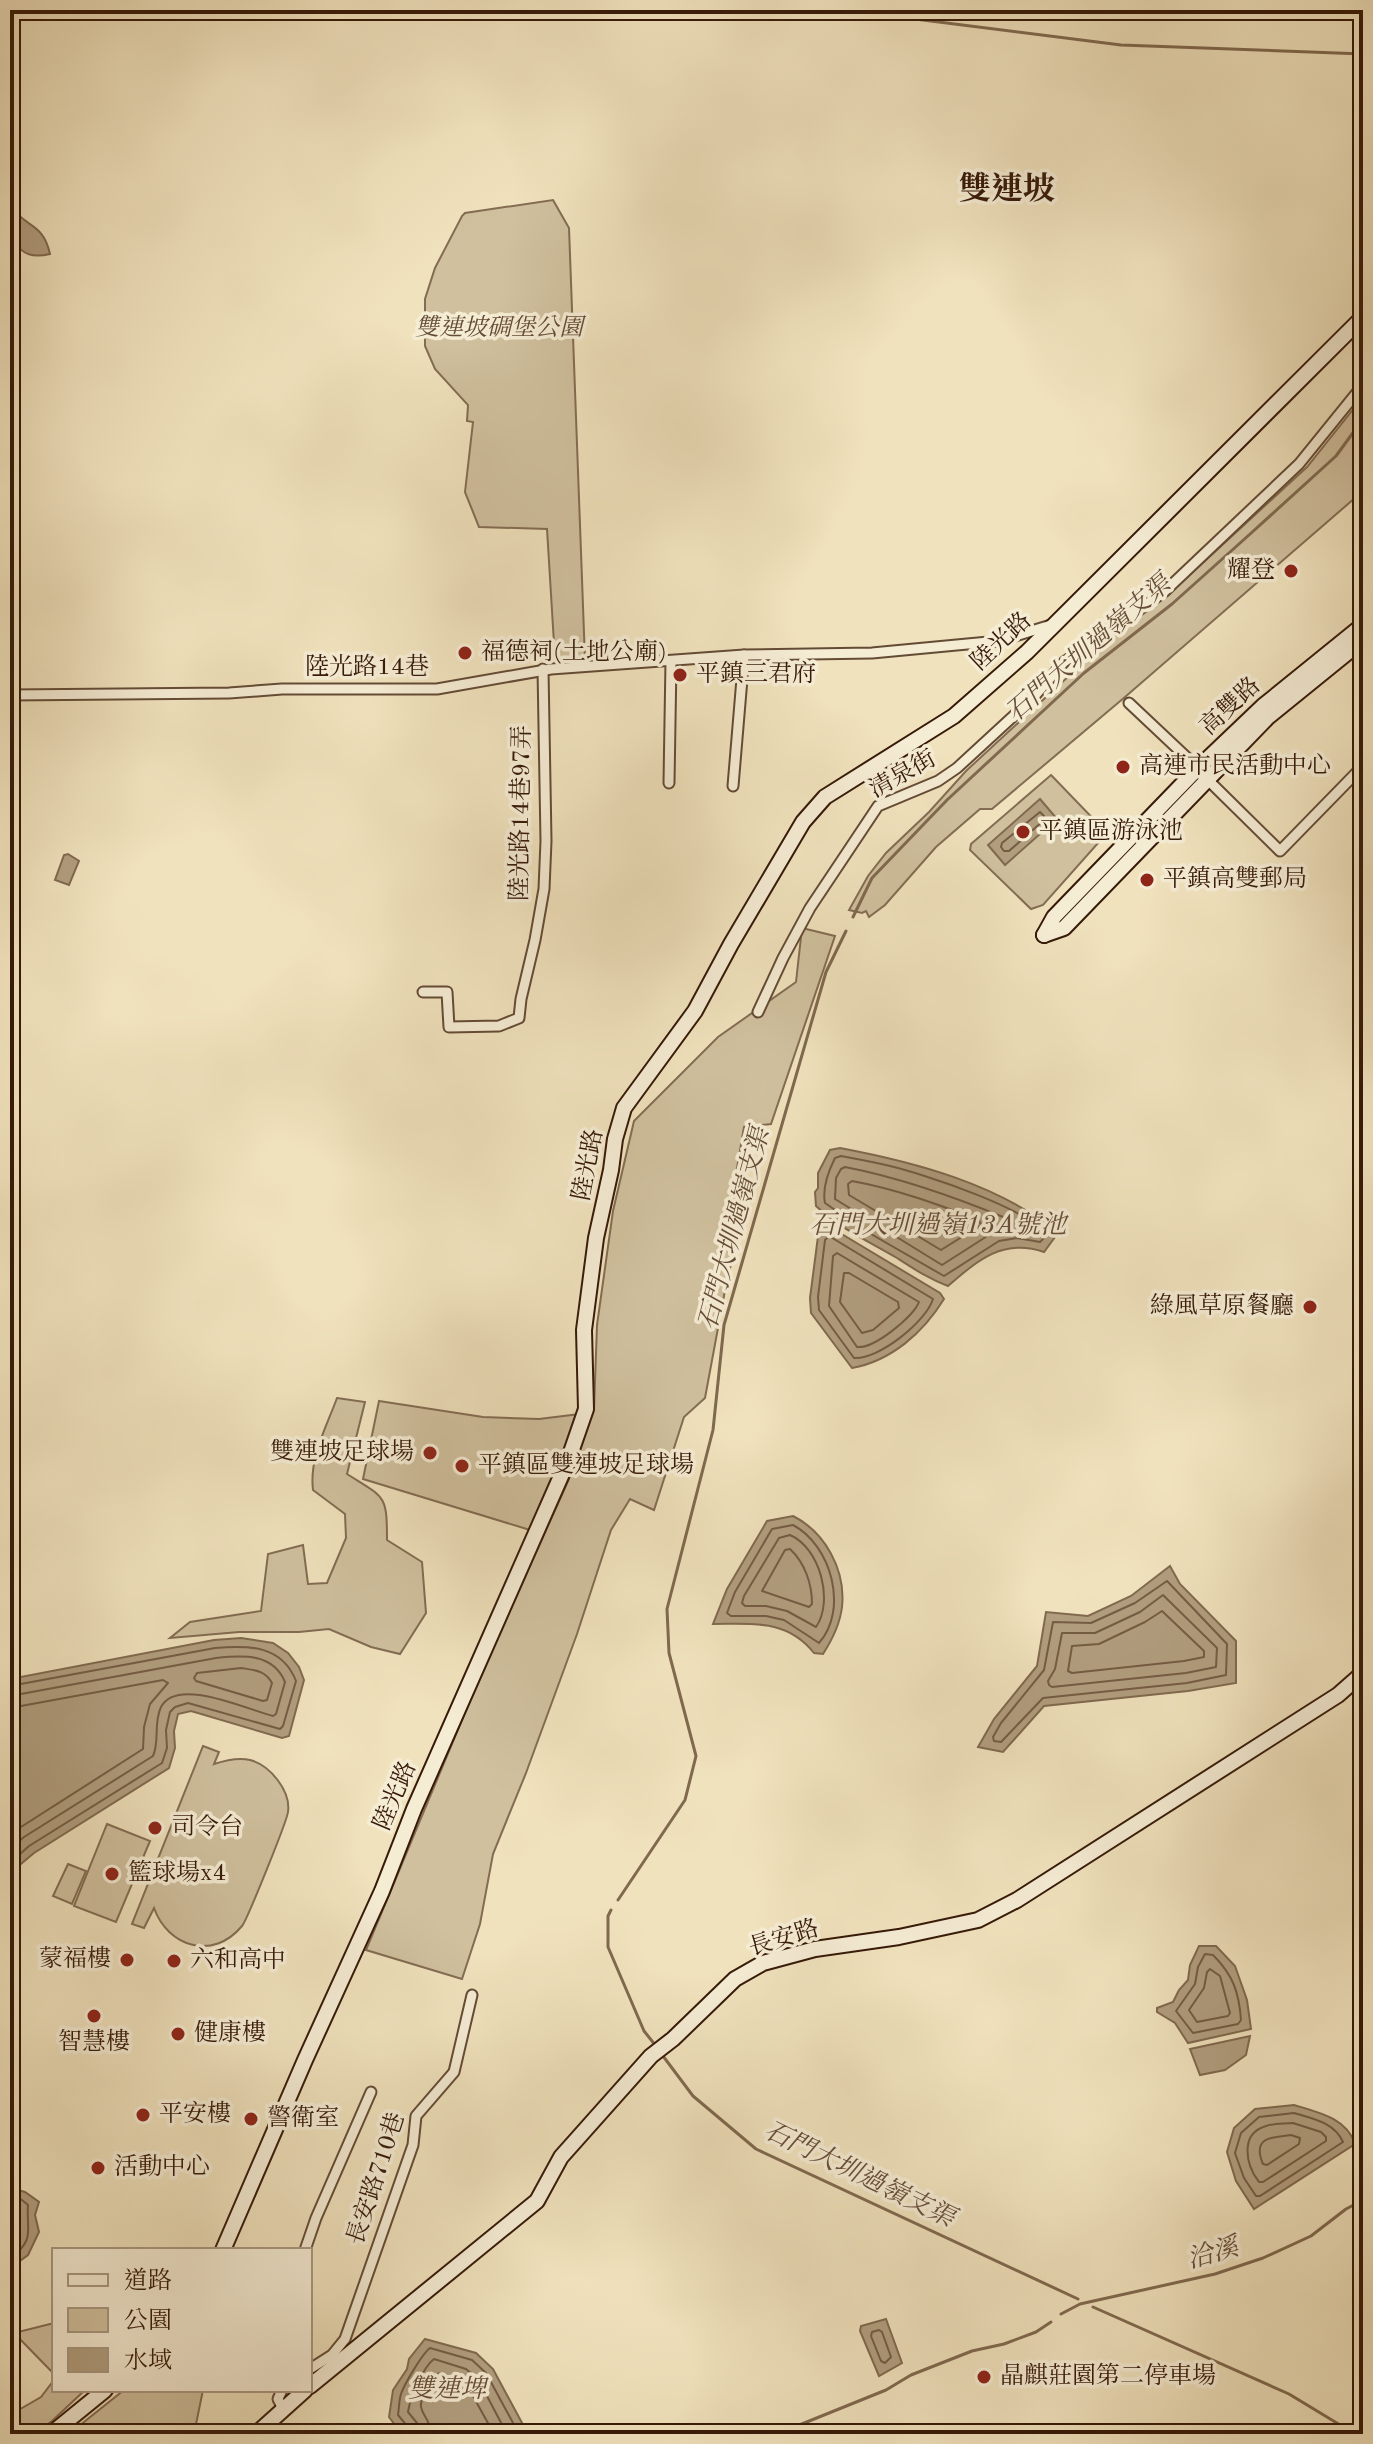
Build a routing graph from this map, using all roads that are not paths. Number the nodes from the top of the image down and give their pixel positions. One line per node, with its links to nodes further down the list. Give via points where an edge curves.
1 (1363, 317): 3 (street, 陸光路)
2 (1363, 385): 16 (street, 清泉街, via 1299,464 1164,592 1064,662 957,768 878,806 810,908)
3 (1054, 624): 6 (street, 陸光路14巷, via 999,641 872,653); 20 (street, 陸光路, via 954,716 825,797 803,822 695,1011 624,1108 596,1238 584,1330 582,1421)
4 (1363, 625): 12 (street, 高雙路, via 1263,706)
5 (1363, 640): 12 (street, 高雙路)
6 (744, 655): 7 (street, 陸光路14巷); 14 (street)
7 (671, 661): 8 (street, 陸光路14巷); 13 (street)
8 (543, 669): 9 (street, 陸光路14巷, via 437,689); 15 (street, 陸光路14巷97弄, via 544,889 519,1018 499,1026 449,1027 447,992)
9 (10, 695)
10 (1129, 703): 12 (street)
11 (1363, 766): 12 (street, via 1280,851)
12 (1202, 773): 12 (street, 高雙路, via 1054,917 1044,935 1064,928)
13 (669, 783)
14 (733, 786)
15 (423, 992)
16 (758, 1012)
17 (1363, 1673): 23 (street, 長安路, via 1334,1698 978,1920 815,1949 763,1963 735,1979 651,2056 561,2157 537,2201)
18 (472, 1995): 22 (street, 長安路710巷, via 454,2072 416,2116 413,2145 345,2339)
19 (371, 2092): 21 (street)
20 (224, 2248)
21 (306, 2248)
22 (312, 2368)
23 (312, 2385)
24 (103, 2392): 28 (street)
25 (281, 2392): 27 (street)
26 (303, 2392): 27 (street, 長安路)
27 (283, 2409): 29 (street, 長安路)
28 (51, 2434)
29 (256, 2434)

